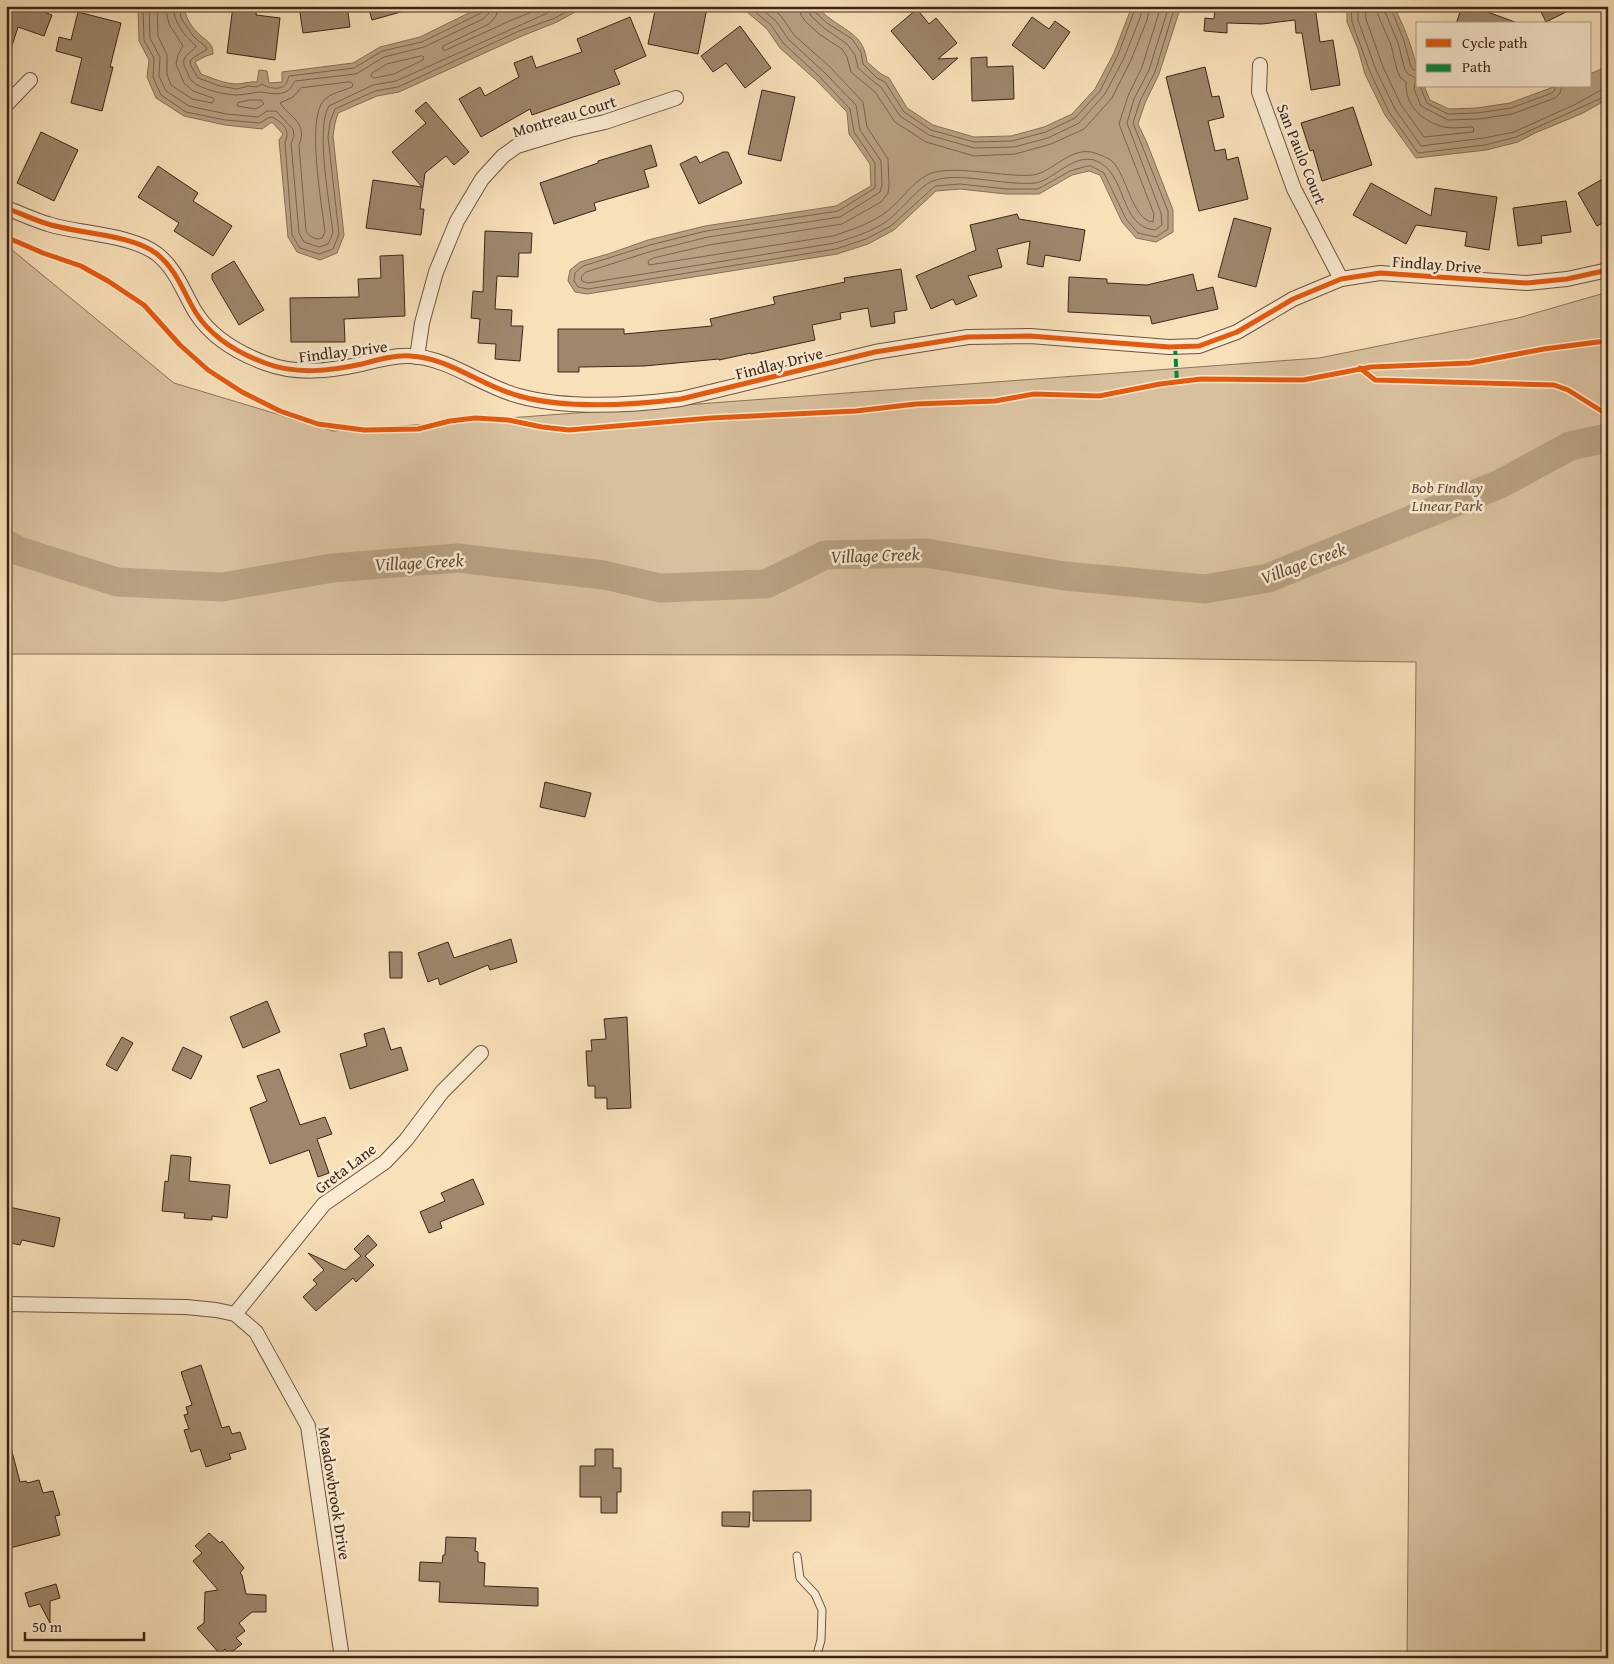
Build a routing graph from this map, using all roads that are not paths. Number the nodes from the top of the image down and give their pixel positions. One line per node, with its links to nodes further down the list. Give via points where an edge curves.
1 (1260, 65): 7 (street, San Paulo Court, via 1259,92 1294,189)
2 (30, 80): 4 (street)
3 (676, 98): 8 (street, Montreau Court, via 517,146 504,156 482,179 457,221 436,272 422,323)
4 (6, 105)
5 (6, 208): 8 (street, Findlay Drive, via 49,225 119,239 148,249 172,269 206,327 232,348 264,363 283,369 308,371 386,358)
6 (1608, 270): 7 (street, Findlay Drive, via 1567,279 1527,282 1380,273)
7 (1341, 279): 8 (street, Findlay Drive, via 1293,299 1237,332 1199,346 1169,348 1030,336 968,337 875,352 680,399 652,402 571,404 520,396 439,361)
8 (417, 357)
9 (481, 1053): 11 (street, Greta Lane, via 442,1092 385,1162 324,1204)
10 (6, 1304): 11 (street, Meadowbrook Drive, via 186,1306)
11 (235, 1314): 13 (street, Meadowbrook Drive, via 256,1332 308,1426)
12 (797, 1556): 14 (lane, via 800,1578 815,1594 822,1610 821,1640)
13 (342, 1658)
14 (816, 1658)

